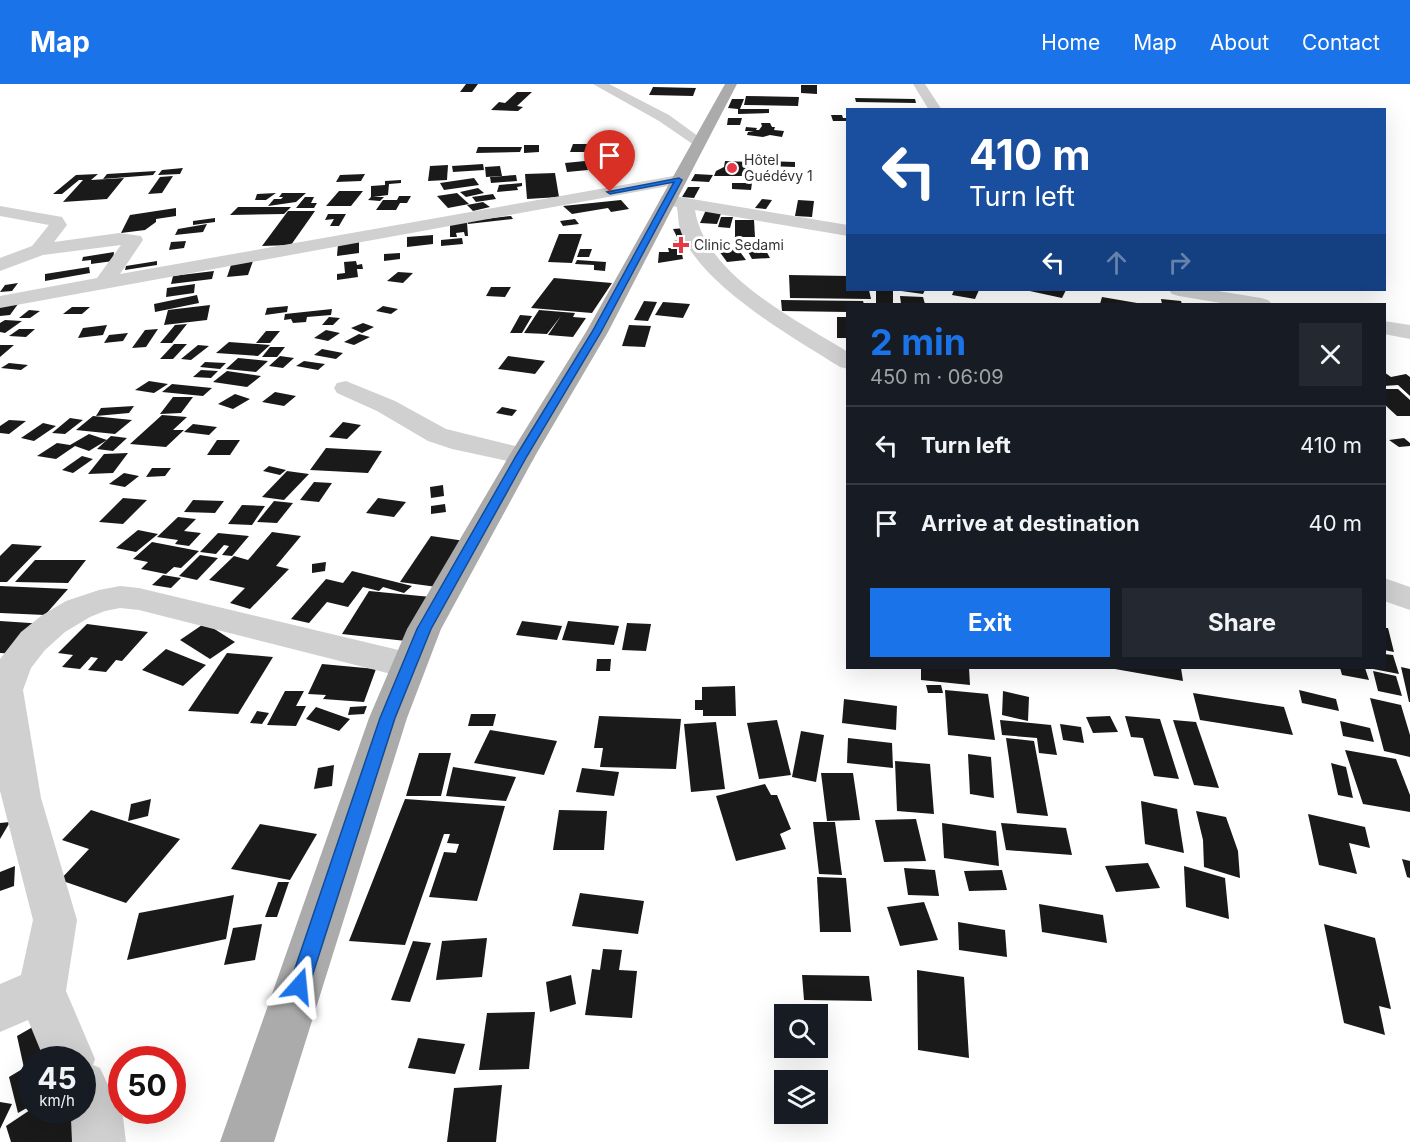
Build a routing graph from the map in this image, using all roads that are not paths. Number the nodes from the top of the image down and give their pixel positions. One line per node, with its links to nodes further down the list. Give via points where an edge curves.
1 (600, 84): 5 (street, via 664,118)
2 (731, 84): 5 (main road)
3 (919, 84): 4 (street)
4 (935, 108)
5 (699, 142): 6 (main road)
6 (677, 194): 8 (street); 11 (street); 17 (street, via 687,224 716,269 734,286); 19 (main road)
7 (0, 211): 9 (street, via 56,221 58,225)
8 (846, 231)
9 (39, 250): 10 (street); 11 (street, via 134,240)
10 (0, 266)
11 (104, 283): 13 (street)
12 (1185, 291): 14 (street)
13 (0, 302)
14 (1255, 303)
15 (1386, 327): 16 (street)
16 (1410, 332)
17 (846, 361)
18 (346, 388): 19 (street, via 437,435)
19 (522, 456): 22 (main road)
20 (1386, 590): 21 (street)
21 (1410, 599)
22 (407, 665): 23 (street, via 120,597 99,600 53,624 15,663); 28 (main road)
23 (3, 690): 24 (street, via 21,798 55,920)
24 (21, 999): 25 (street, via 55,1027)
25 (64, 1046)
26 (96, 1115): 27 (street)
27 (99, 1142)
28 (247, 1142)

